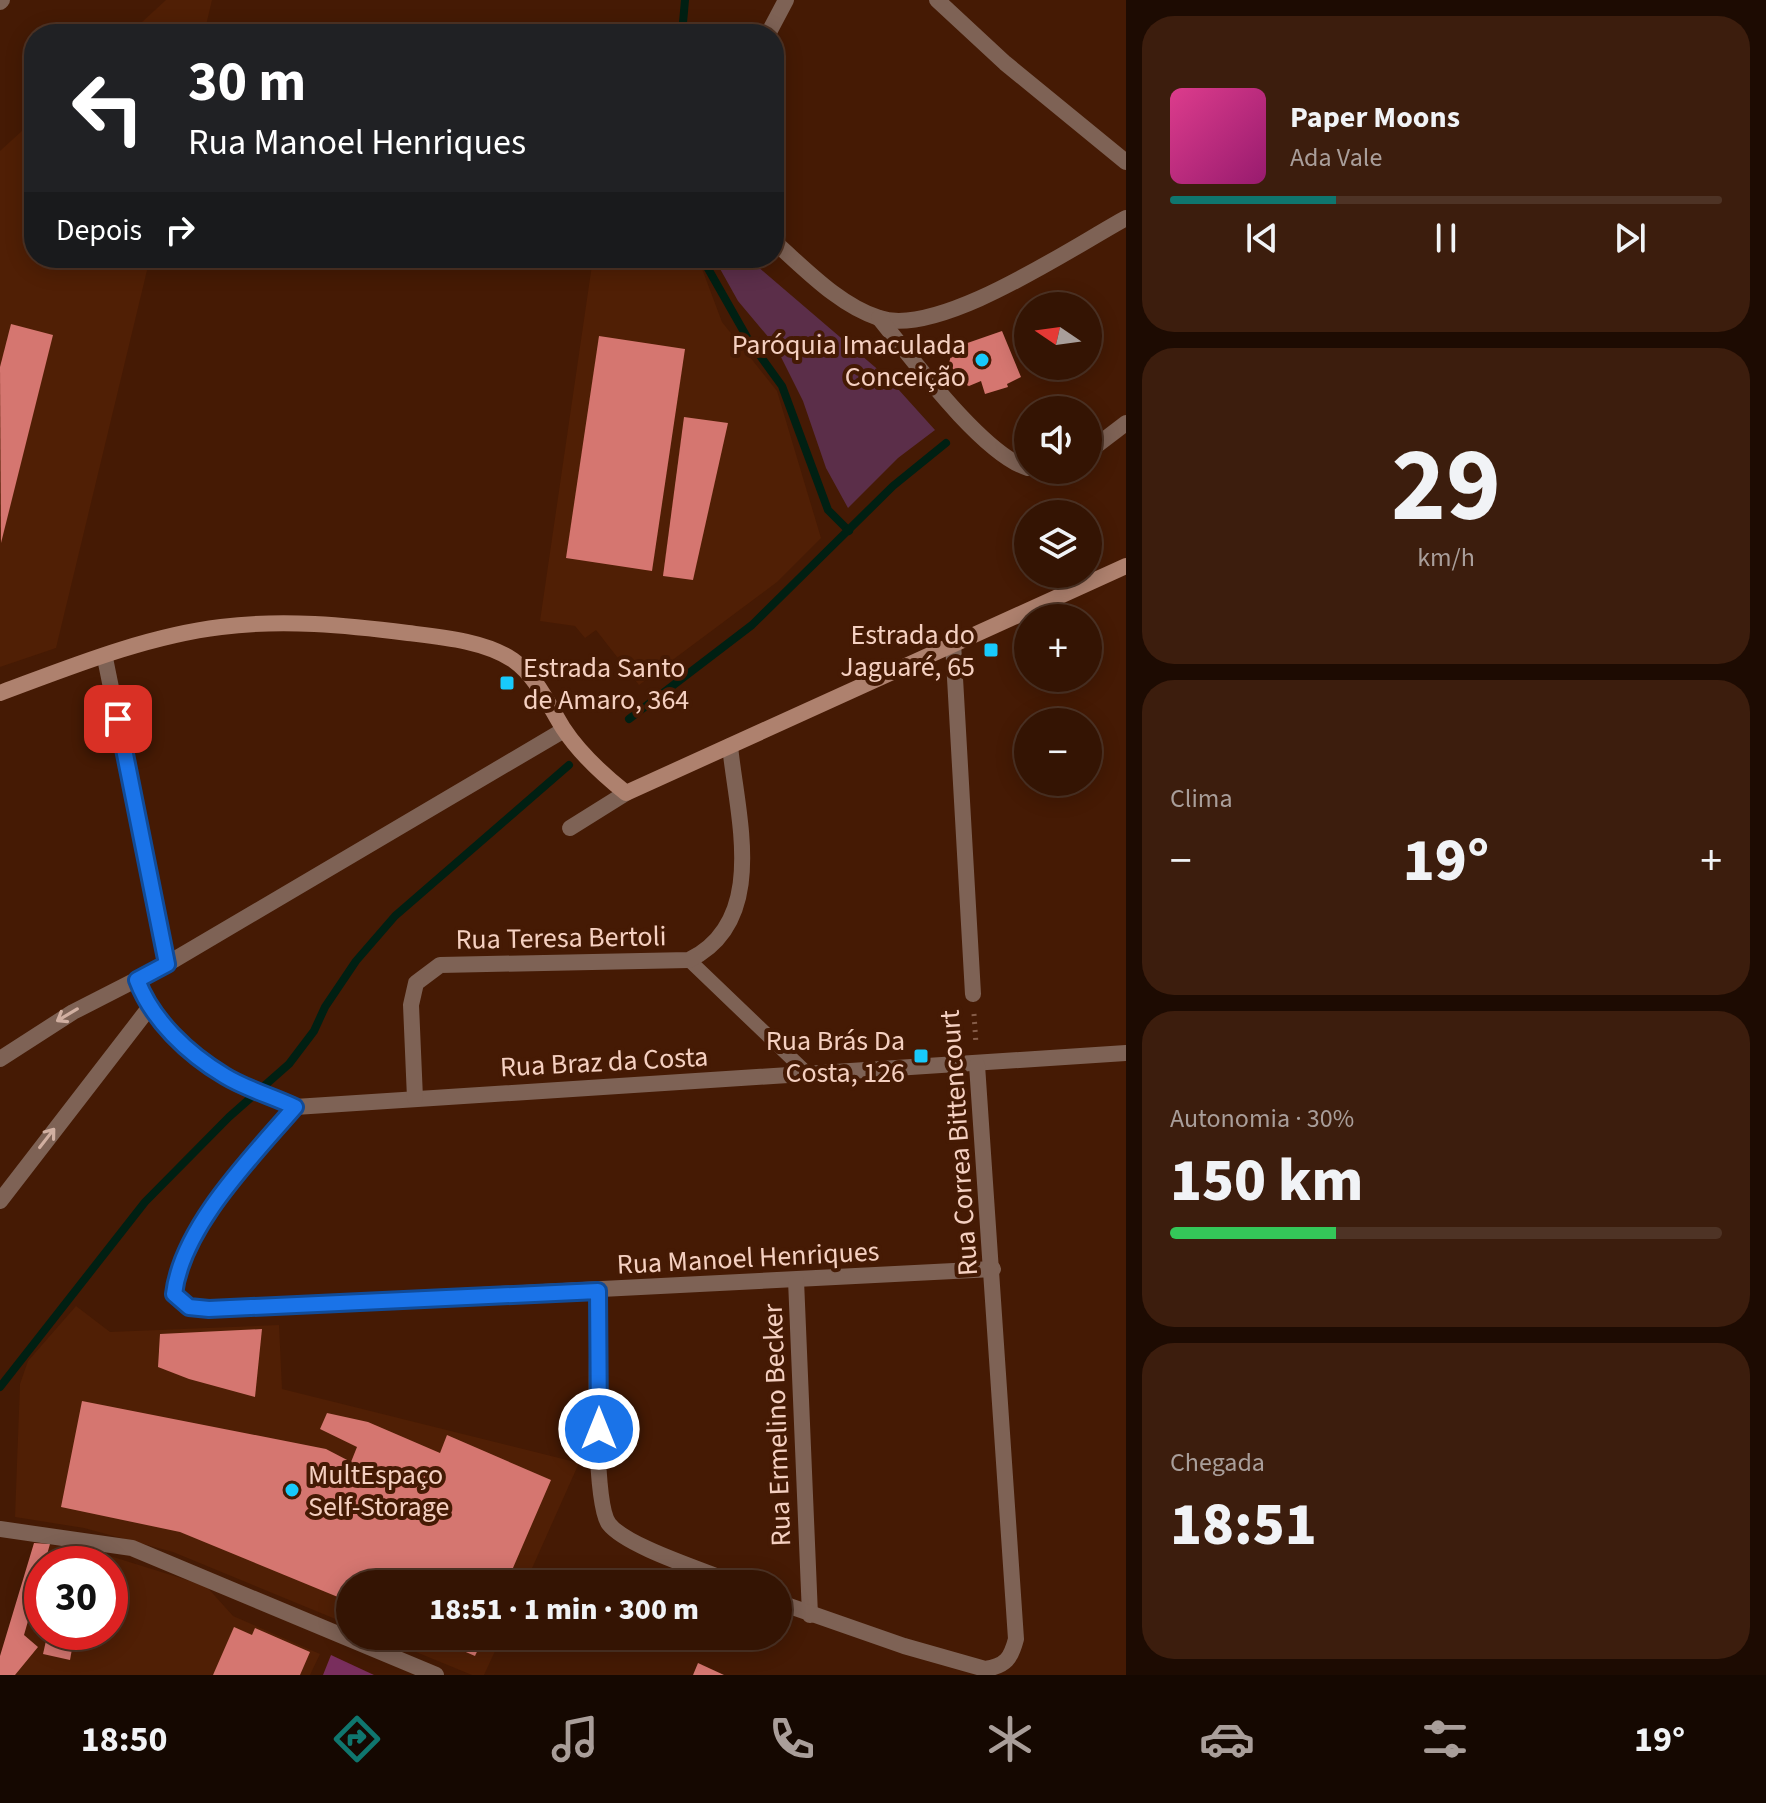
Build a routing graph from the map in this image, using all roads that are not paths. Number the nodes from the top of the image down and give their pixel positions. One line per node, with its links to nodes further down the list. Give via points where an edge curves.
1 (786, 0): 3 (street)
2 (937, 0): 4 (street)
3 (773, 24)
4 (1126, 162)
5 (1126, 218): 7 (street, via 968,305 907,321)
6 (784, 250): 7 (street, via 828,289)
7 (879, 318): 10 (street, via 937,389)
8 (1126, 423): 9 (street)
9 (1102, 441)
10 (1014, 464)
11 (1126, 566): 12 (street)
12 (953, 643): 16 (street); 22 (street, Rua Correa Bittencourt)
13 (105, 658): 14 (street); 15 (street, via 180,635 253,624 312,623 439,637 513,660 538,685); 20 (street)
14 (0, 693)
15 (564, 730): 17 (street, via 590,763); 20 (street)
16 (730, 746): 17 (street); 19 (street, Rua Teresa Bertoli, via 743,885 729,925)
17 (626, 793): 18 (street)
18 (570, 828)
19 (689, 960): 27 (lane); 28 (street, Rua Teresa Bertoli, via 440,965 416,983 411,1005)
20 (167, 964): 21 (street)
21 (137, 980): 23 (street); 25 (street, one-way to 25, via 73,1012)
22 (973, 994)
23 (149, 1008): 29 (street, via 205,1063); 30 (street, one-way to 23)
24 (1126, 1053): 26 (street, Rua Braz da Costa)
25 (0, 1059)
26 (977, 1065): 27 (street, Rua Braz da Costa); 31 (street, Rua Correa Bittencourt)
27 (810, 1076): 28 (street, Rua Braz da Costa)
28 (415, 1098): 29 (street, Rua Braz da Costa)
29 (295, 1107): 33 (street, Rua Manoel Henriques, via 243,1168 177,1267 174,1294 189,1307)
30 (0, 1201)
31 (993, 1269): 32 (street, Rua Manoel Henriques); 37 (street, Rua Correa Bittencourt, via 1016,1639 1012,1657 985,1669)
32 (796, 1280): 33 (street, Rua Manoel Henriques); 37 (street, Rua Ermelino Becker)
33 (598, 1291): 35 (street, via 599,1484 607,1522 630,1542)
34 (0, 1529): 38 (street, via 132,1548)
35 (701, 1570)
36 (792, 1608): 37 (street)
37 (810, 1615)
38 (436, 1675)

